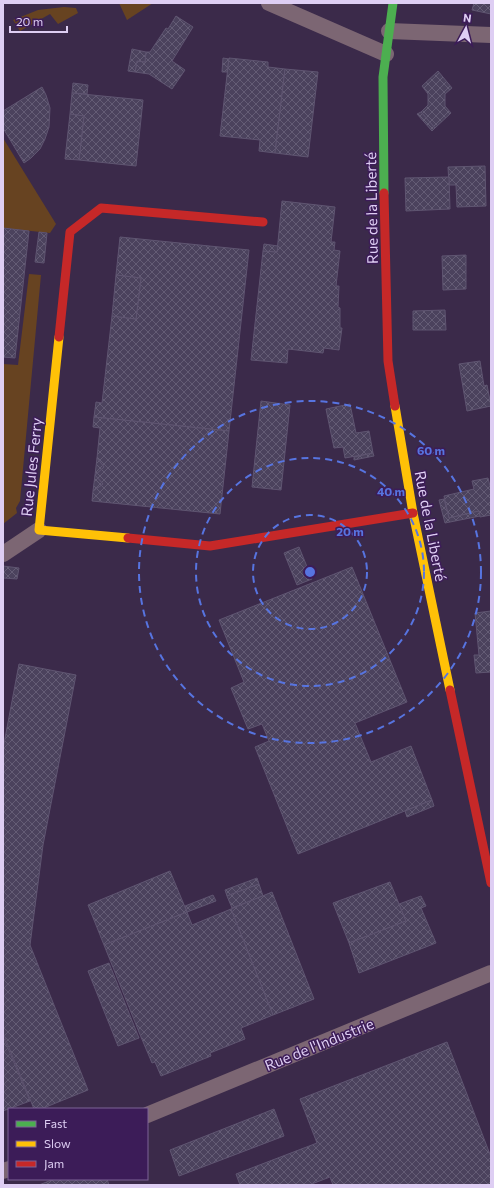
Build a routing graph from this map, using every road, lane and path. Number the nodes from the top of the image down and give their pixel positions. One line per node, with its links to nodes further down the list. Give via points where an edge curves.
1 (269, 3): 5 (street)
2 (393, 3): 3 (street, Rue de la Liberté)
3 (390, 31): 4 (street); 5 (street, Rue de la Liberté)
4 (491, 35)
5 (386, 54): 7 (street, Rue de la Liberté, via 383,77 388,361)
6 (263, 222): 8 (street, Rue Jules Ferry, via 102,208 70,232)
7 (413, 513): 8 (street, Rue Jules Ferry, via 210,546); 10 (street, Rue de la Liberté)
8 (38, 530): 9 (street)
9 (3, 554)
10 (491, 883)
11 (491, 973): 12 (street, Rue de l'Industrie)
12 (148, 1116)

